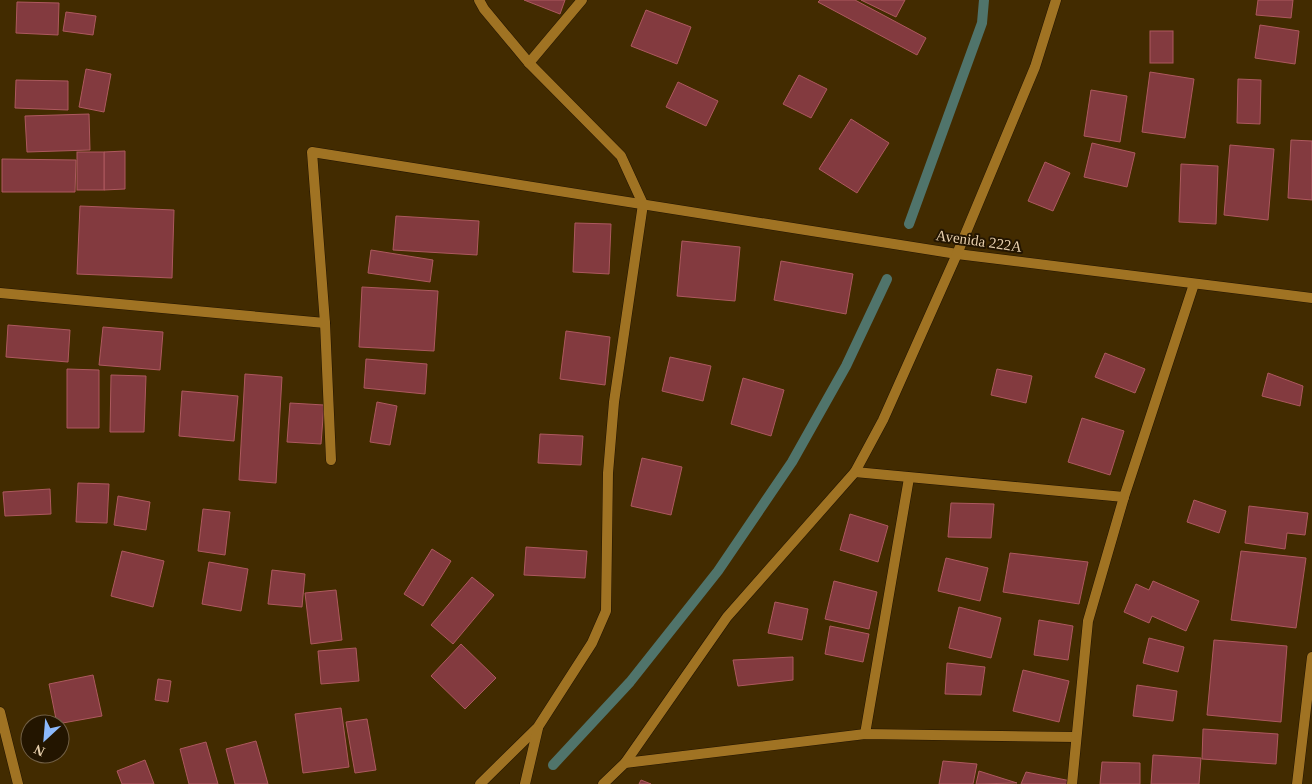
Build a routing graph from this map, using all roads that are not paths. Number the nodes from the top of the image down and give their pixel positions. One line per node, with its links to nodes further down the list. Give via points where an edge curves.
1 (479, 0): 4 (street)
2 (582, 0): 4 (street)
3 (1056, 0): 6 (street, via 1035,67)
4 (529, 62): 5 (street, via 621,156)
5 (643, 204): 6 (street, Avenida 222A); 10 (street, Avenida 222A, via 312,152); 17 (street, via 614,402 608,474 606,611 592,644)
6 (957, 254): 7 (street, Avenida 222A); 12 (street, via 884,420)
7 (1194, 284): 9 (street, Avenida 222A); 14 (street)
8 (0, 293): 10 (street)
9 (1312, 298)
10 (325, 323): 11 (street)
11 (331, 460)
12 (855, 472): 13 (street); 20 (street, via 727,617)
13 (909, 478): 14 (street); 18 (street)
14 (1124, 497): 19 (street, via 1088,622)
15 (1312, 657): 26 (street)
16 (0, 712): 21 (street)
17 (538, 728): 22 (street); 23 (street)
18 (865, 734): 19 (street); 20 (street)
19 (1075, 737): 25 (street)
20 (625, 762): 24 (street)
21 (18, 784)
22 (480, 784)
23 (525, 784)
24 (603, 784)
25 (1072, 784)
26 (1297, 784)

